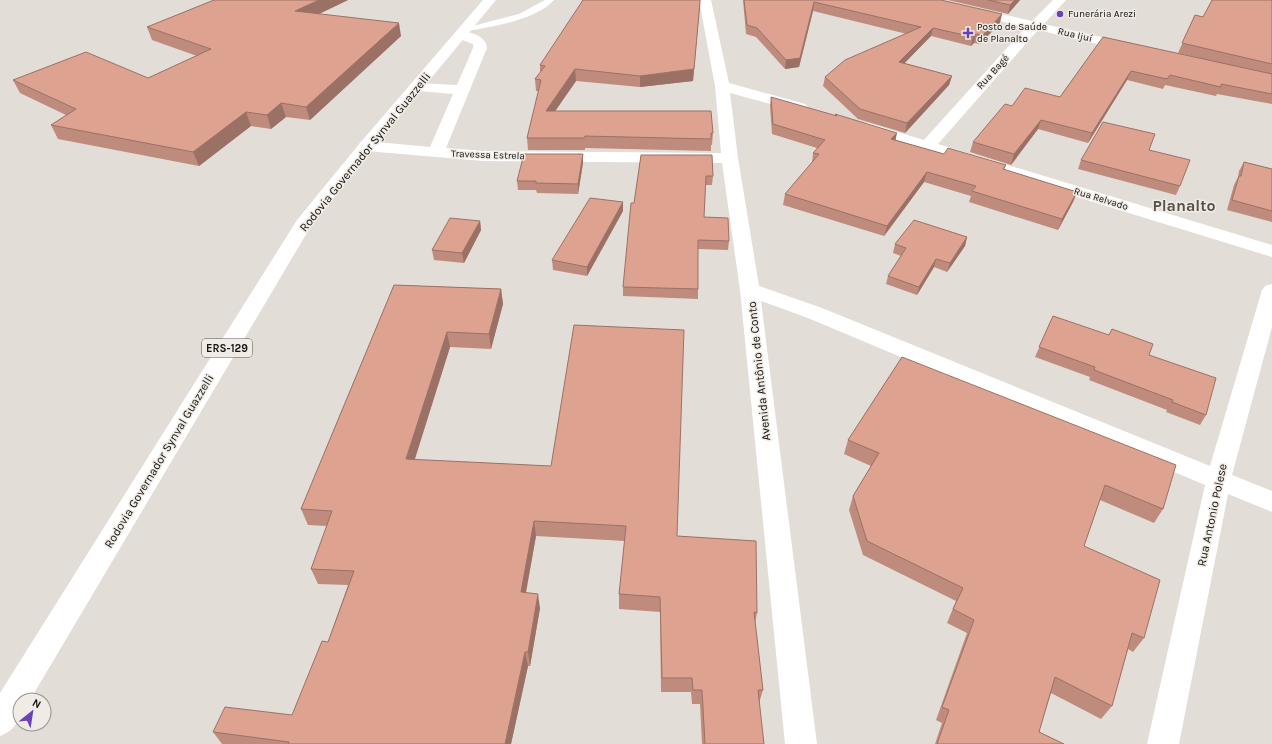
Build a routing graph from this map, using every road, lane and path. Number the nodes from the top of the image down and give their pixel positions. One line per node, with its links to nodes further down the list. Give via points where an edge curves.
1 (490, 0): 7 (street, Rodovia Governador Synval Guazzelli / ERS-129)
2 (550, 0): 7 (lane, via 527,13)
3 (706, 0): 9 (street, Avenida Antônio de Conto)
4 (925, 0): 6 (street, Rua Ijuí)
5 (1060, 0): 6 (street, Rua Bagé)
6 (1035, 26): 8 (street, Rua Ijuí); 15 (street, Rua Bagé)
7 (465, 31): 10 (street, Rodovia Governador Synval Guazzelli / ERS-129); 11 (street, via 480,44)
8 (1142, 50)
9 (722, 86): 12 (street); 17 (street, Avenida Antônio de Conto)
10 (418, 87): 11 (street); 14 (street, Rodovia Governador Synval Guazzelli / ERS-129)
11 (462, 90): 16 (street)
12 (814, 111)
13 (852, 123): 15 (street, Rua Relvado)
14 (366, 146): 16 (street, Travessa Estrela); 23 (street, Rodovia Governador Synval Guazzelli / ERS-129, via 303,224)
15 (927, 146): 18 (street, Rua Relvado)
16 (436, 152): 17 (street, Travessa Estrela, via 483,156)
17 (730, 158): 19 (street, Avenida Antônio de Conto)
18 (1272, 251)
19 (750, 290): 21 (street, via 815,313); 24 (street, Avenida Antônio de Conto)
20 (1272, 290): 21 (street, Rua Antonio Polese)
21 (1218, 480): 22 (street); 25 (street, Rua Antonio Polese)
22 (1272, 502)
23 (0, 721)
24 (801, 744)
25 (1164, 744)

